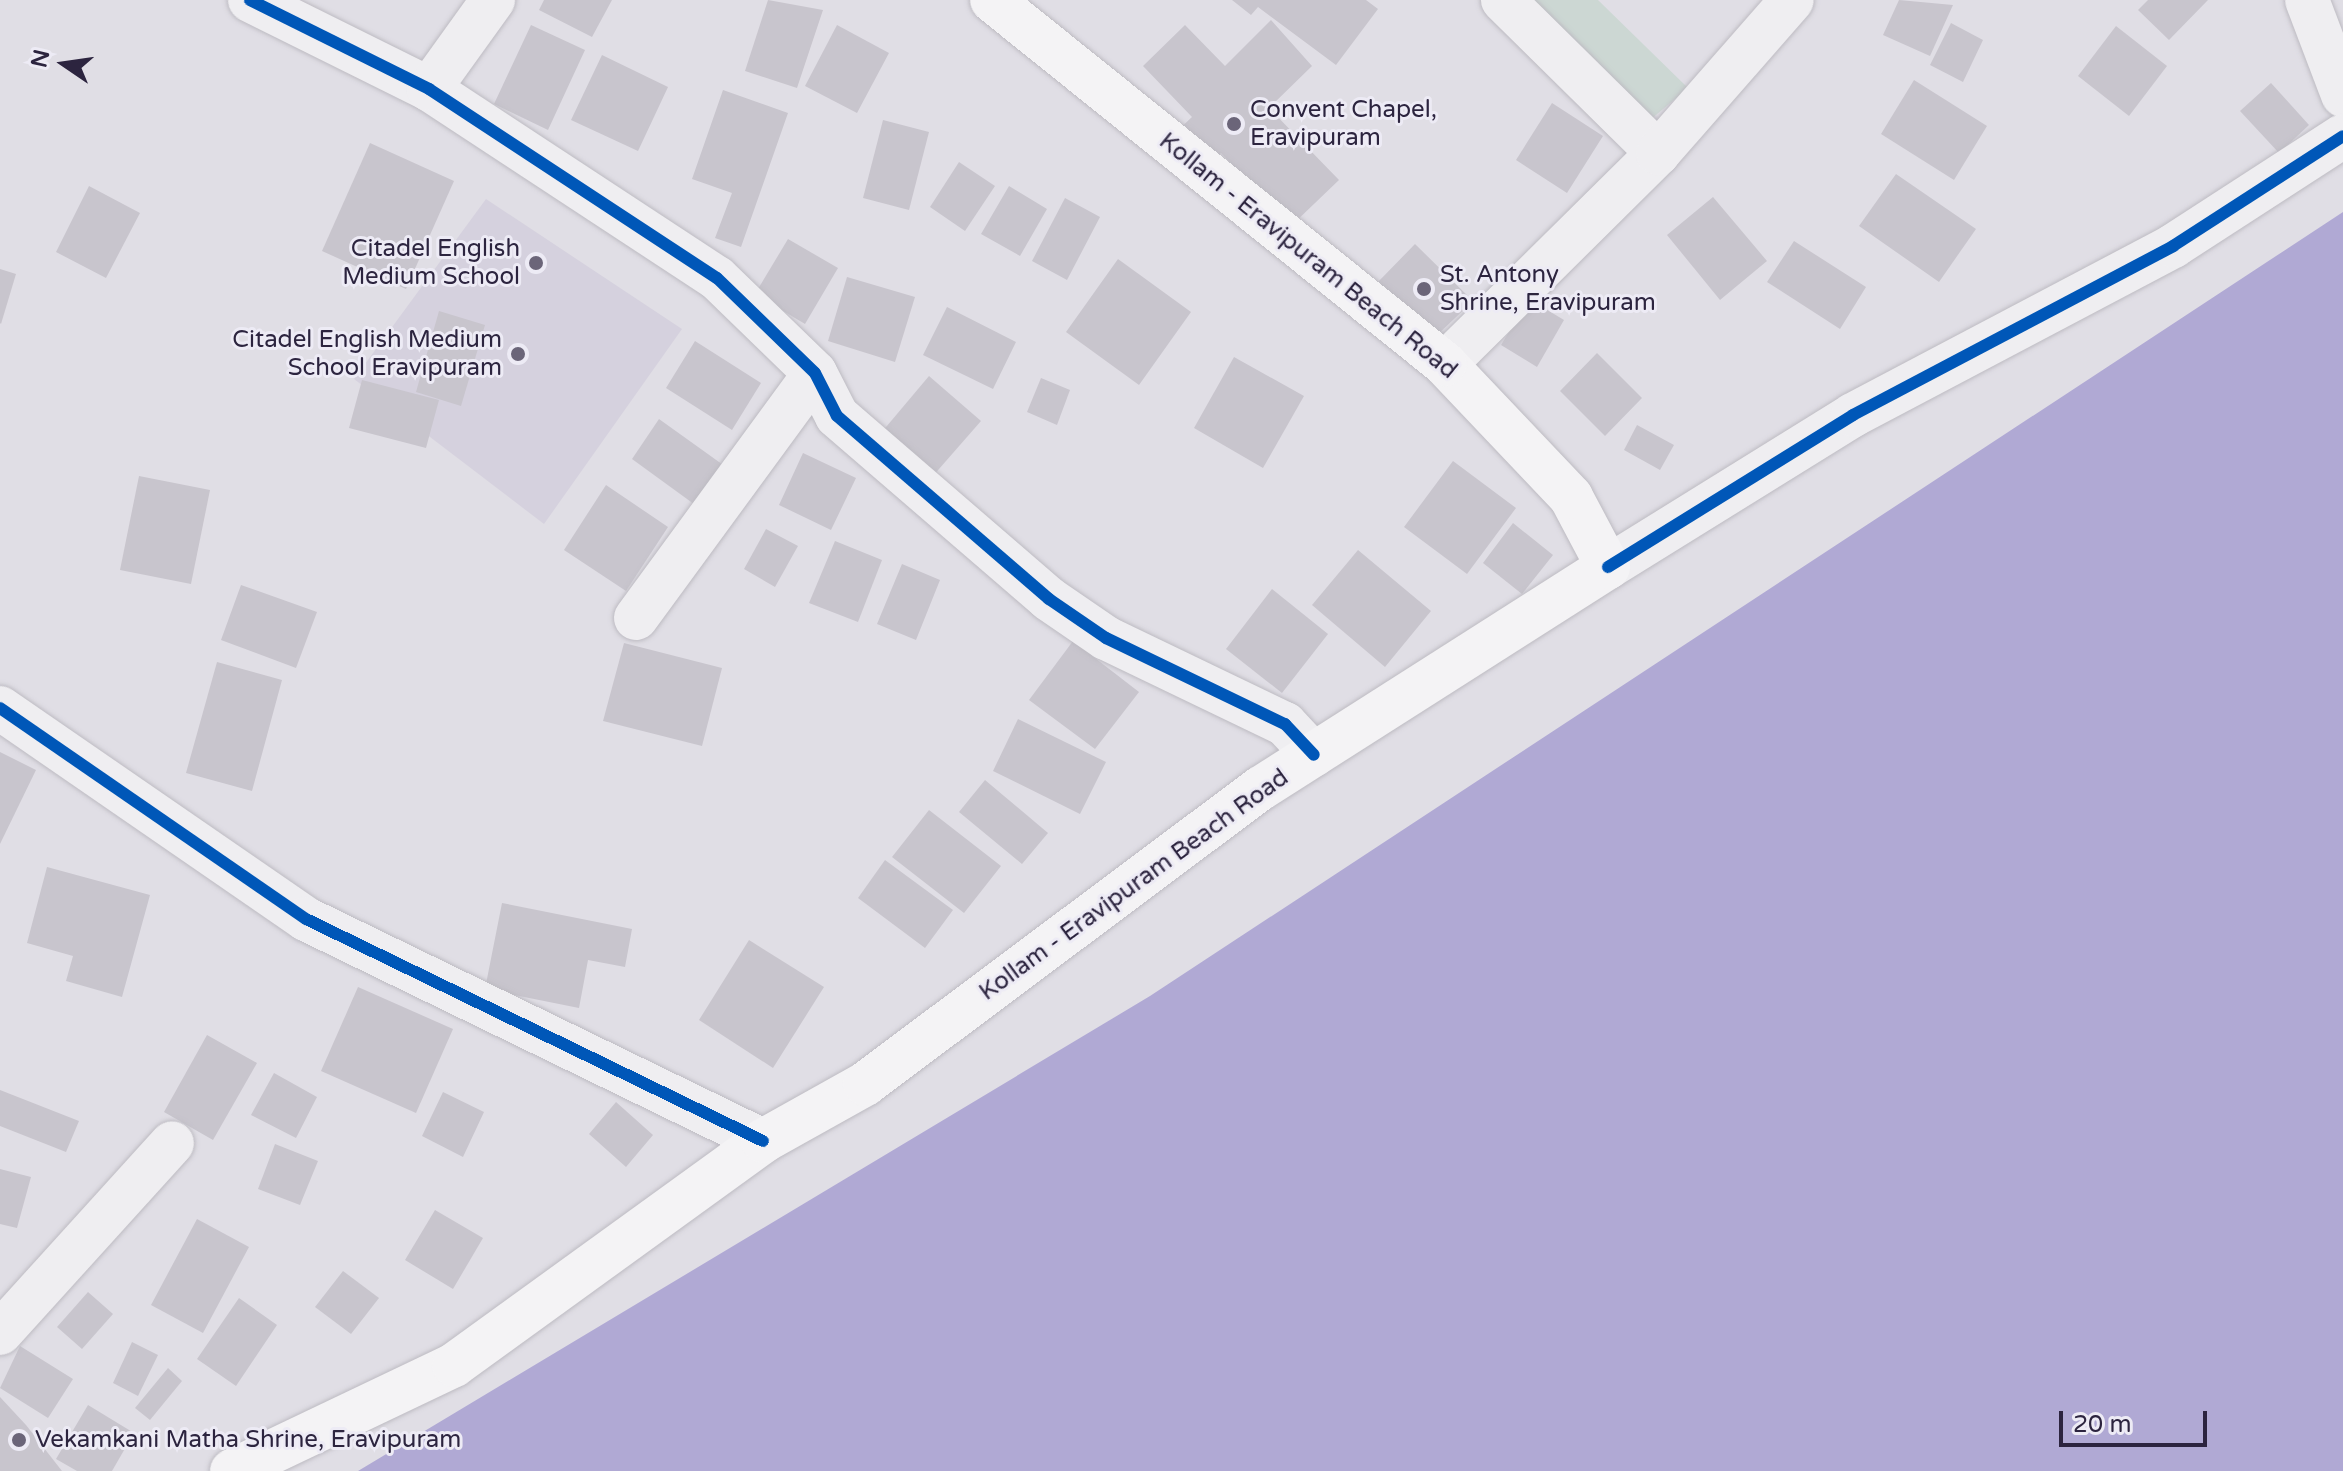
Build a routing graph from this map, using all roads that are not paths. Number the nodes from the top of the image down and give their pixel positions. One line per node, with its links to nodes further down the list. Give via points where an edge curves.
1 (250, 0): 7 (street)
2 (493, 0): 7 (street)
3 (992, 0): 11 (main road, Kollam - Eravipuram Beach Road)
4 (1503, 0): 10 (street)
5 (1792, 0): 10 (street)
6 (2307, 0): 8 (street)
7 (429, 89): 12 (street, via 717,278)
8 (2343, 95)
9 (2343, 136): 13 (street, via 2173,246 1853,415)
10 (1658, 153): 11 (street)
11 (1445, 364): 13 (main road, Kollam - Eravipuram Beach Road, via 1571,497)
12 (815, 373): 14 (street); 16 (street, via 837,416 1049,599 1106,638 1285,724)
13 (1608, 567): 16 (main road, Kollam - Eravipuram Beach Road)
14 (636, 618)
15 (0, 708): 17 (street, via 306,919)
16 (1314, 755): 17 (main road, Kollam - Eravipuram Beach Road, via 865,1084)
17 (763, 1141): 20 (main road, Kollam - Eravipuram Beach Road, via 454,1365)
18 (172, 1143): 19 (street)
19 (0, 1333)
20 (232, 1471)

